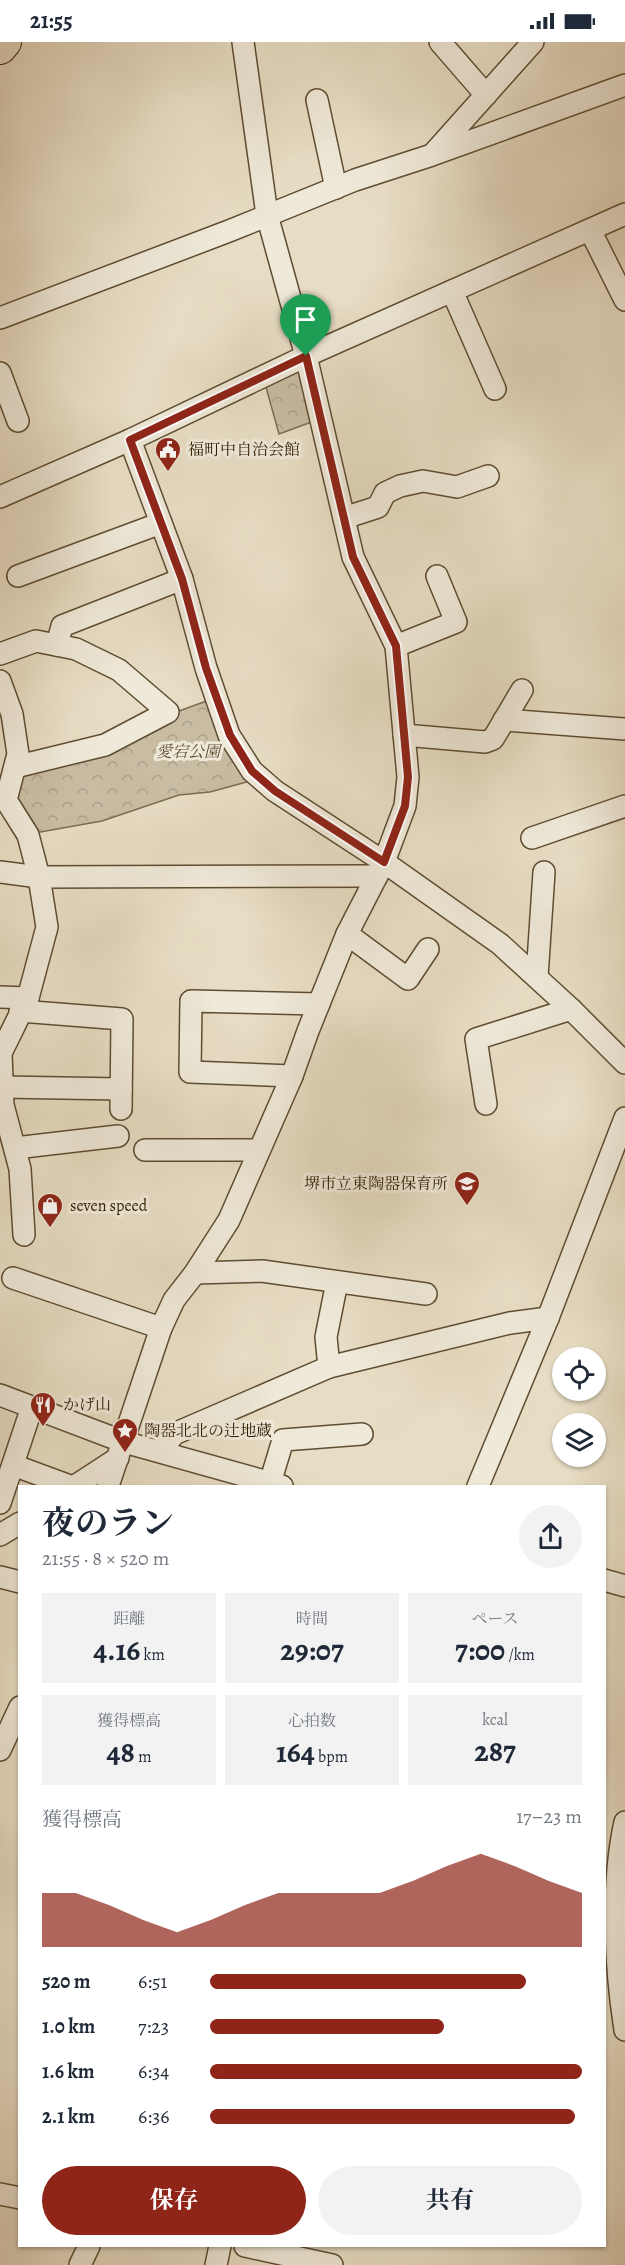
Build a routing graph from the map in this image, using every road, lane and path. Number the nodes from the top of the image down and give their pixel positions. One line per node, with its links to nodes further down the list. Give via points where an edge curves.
1 (5, 42): 5 (highway)
2 (243, 42): 12 (street)
3 (440, 42): 7 (street)
4 (533, 42): 7 (street)
5 (0, 48)
6 (625, 85): 9 (street)
7 (486, 95): 9 (street)
8 (317, 100): 10 (street)
9 (432, 155): 10 (street)
10 (336, 188): 12 (street)
11 (625, 214): 13 (street)
12 (267, 215): 16 (street); 17 (street)
13 (590, 230): 14 (street); 15 (street)
14 (452, 291): 17 (street); 19 (street)
15 (625, 300)
16 (0, 318)
17 (306, 356): 21 (street); 24 (street)
18 (0, 373): 20 (street)
19 (495, 389)
20 (18, 420)
21 (130, 440): 23 (street); 25 (street)
22 (488, 476): 24 (street, via 457,487 423,482 399,486 385,493 378,507)
23 (0, 497)
24 (344, 518): 30 (street, via 353,557)
25 (161, 523): 26 (street); 28 (street)
26 (18, 576)
27 (437, 576): 30 (street, via 456,622)
28 (182, 579): 29 (street, via 62,626); 40 (street, via 206,668 230,735 252,771)
29 (57, 645): 31 (street, via 36,641); 37 (street, via 76,649 119,670 168,712 105,745)
30 (396, 646): 36 (street)
31 (0, 654)
32 (522, 690): 34 (street)
33 (2, 694): 37 (street, via 12,714 18,754)
34 (504, 720): 35 (street); 36 (street, via 493,739 485,742)
35 (625, 729)
36 (404, 735): 40 (street, via 408,777 405,806)
37 (15, 767): 43 (street, via 6,800 28,835)
38 (625, 806): 39 (street)
39 (532, 838)
40 (380, 869): 43 (street); 44 (street); 46 (street, via 500,944)
41 (0, 872): 43 (street)
42 (544, 872): 46 (street)
43 (39, 877): 48 (street, via 47,927)
44 (347, 934): 45 (street, via 408,979); 49 (street)
45 (429, 949)
46 (537, 977): 50 (street)
47 (0, 997): 48 (street)
48 (24, 1004): 53 (street, via 1,1053); 53 (street, via 122,1018 121,1099)
49 (319, 1004): 52 (street); 52 (street, via 191,1001 190,1072)
50 (571, 1009): 51 (street); 54 (street, via 476,1039)
51 (625, 1063)
52 (292, 1076): 59 (street)
53 (2, 1099): 57 (street)
54 (486, 1104)
55 (625, 1118): 66 (street)
56 (118, 1136): 57 (street)
57 (15, 1148): 60 (street)
58 (145, 1150): 59 (street)
59 (259, 1150): 62 (street, via 230,1220)
60 (10, 1169): 61 (street)
61 (24, 1235)
62 (195, 1273): 64 (street, via 262,1271); 67 (street, via 174,1300)
63 (13, 1278): 67 (street)
64 (337, 1282): 65 (street); 68 (street, via 326,1336)
65 (426, 1294)
66 (548, 1318): 68 (street, via 510,1323); 79 (street)
67 (161, 1328): 72 (street)
68 (329, 1368): 73 (street, via 174,1434)
69 (0, 1395): 70 (street)
70 (32, 1407): 72 (street); 74 (street)
71 (362, 1434): 78 (street, via 283,1440)
72 (121, 1450): 73 (street); 76 (street); 77 (street)
73 (160, 1451): 78 (street)
74 (13, 1465): 75 (street); 80 (street)
75 (67, 1485)
76 (76, 1485)
77 (108, 1485)
78 (276, 1485)
79 (478, 1485)
80 (0, 1503)
81 (18, 1524): 82 (street)
82 (0, 1535)
83 (0, 1577): 85 (street)
84 (606, 1581): 86 (street)
85 (18, 1582)
86 (625, 1586)
87 (18, 1711): 88 (street)
88 (0, 1750)
89 (625, 1822): 90 (street)
90 (611, 1919): 91 (street)
91 (625, 2030)
92 (0, 2194): 93 (street)
93 (18, 2198)
94 (89, 2247): 97 (street)
95 (220, 2247): 98 (street)
96 (250, 2247): 99 (street)
97 (80, 2265)
98 (216, 2265)
99 (332, 2265)

